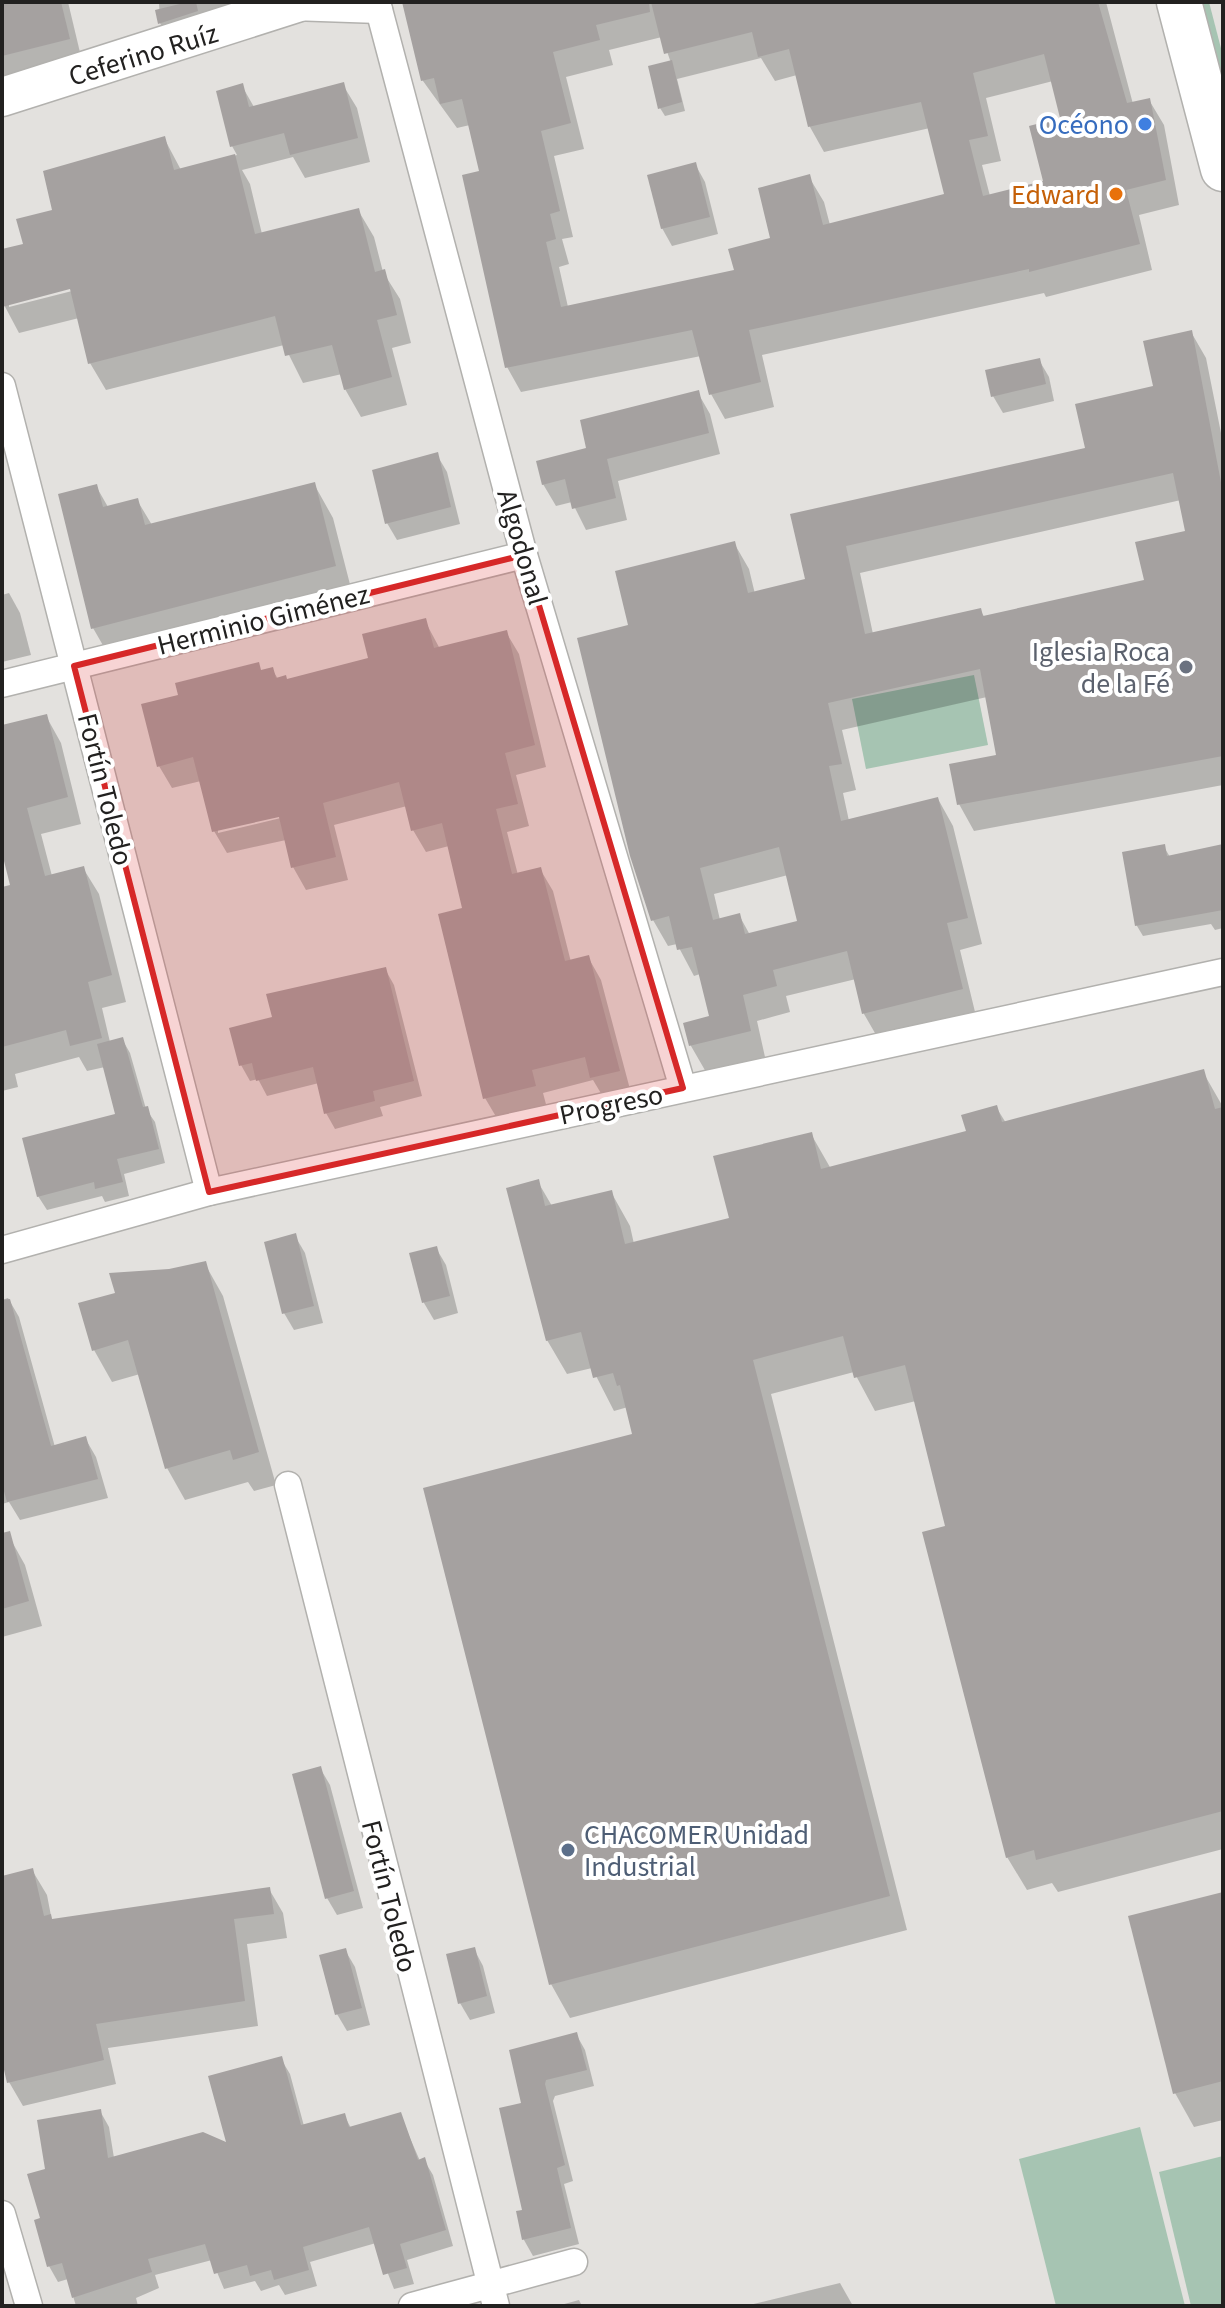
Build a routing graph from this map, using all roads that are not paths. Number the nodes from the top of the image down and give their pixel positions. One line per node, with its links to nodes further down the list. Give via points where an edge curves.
1 (1179, 2): 5 (highway)
2 (296, 5): 3 (street, Ceferino Ruíz); 4 (street, Ceferino Ruíz)
3 (378, 6): 7 (street, Algodonal)
4 (2, 97)
5 (1223, 169)
6 (2, 386): 8 (street, Fortín Toledo)
7 (524, 555): 8 (street, Herminio Giménez); 11 (street, Algodonal)
8 (74, 666): 9 (street, Herminio Giménez); 12 (street, Fortín Toledo)
9 (2, 684)
10 (1223, 972): 11 (street, Progreso)
11 (683, 1088): 12 (street, Progreso)
12 (209, 1192): 13 (street, Progreso)
13 (2, 1250)
14 (288, 1485): 17 (street, Fortín Toledo)
15 (2, 2214): 18 (street)
16 (574, 2262): 17 (street)
17 (493, 2296): 19 (street)
18 (29, 2306)
19 (412, 2306)

